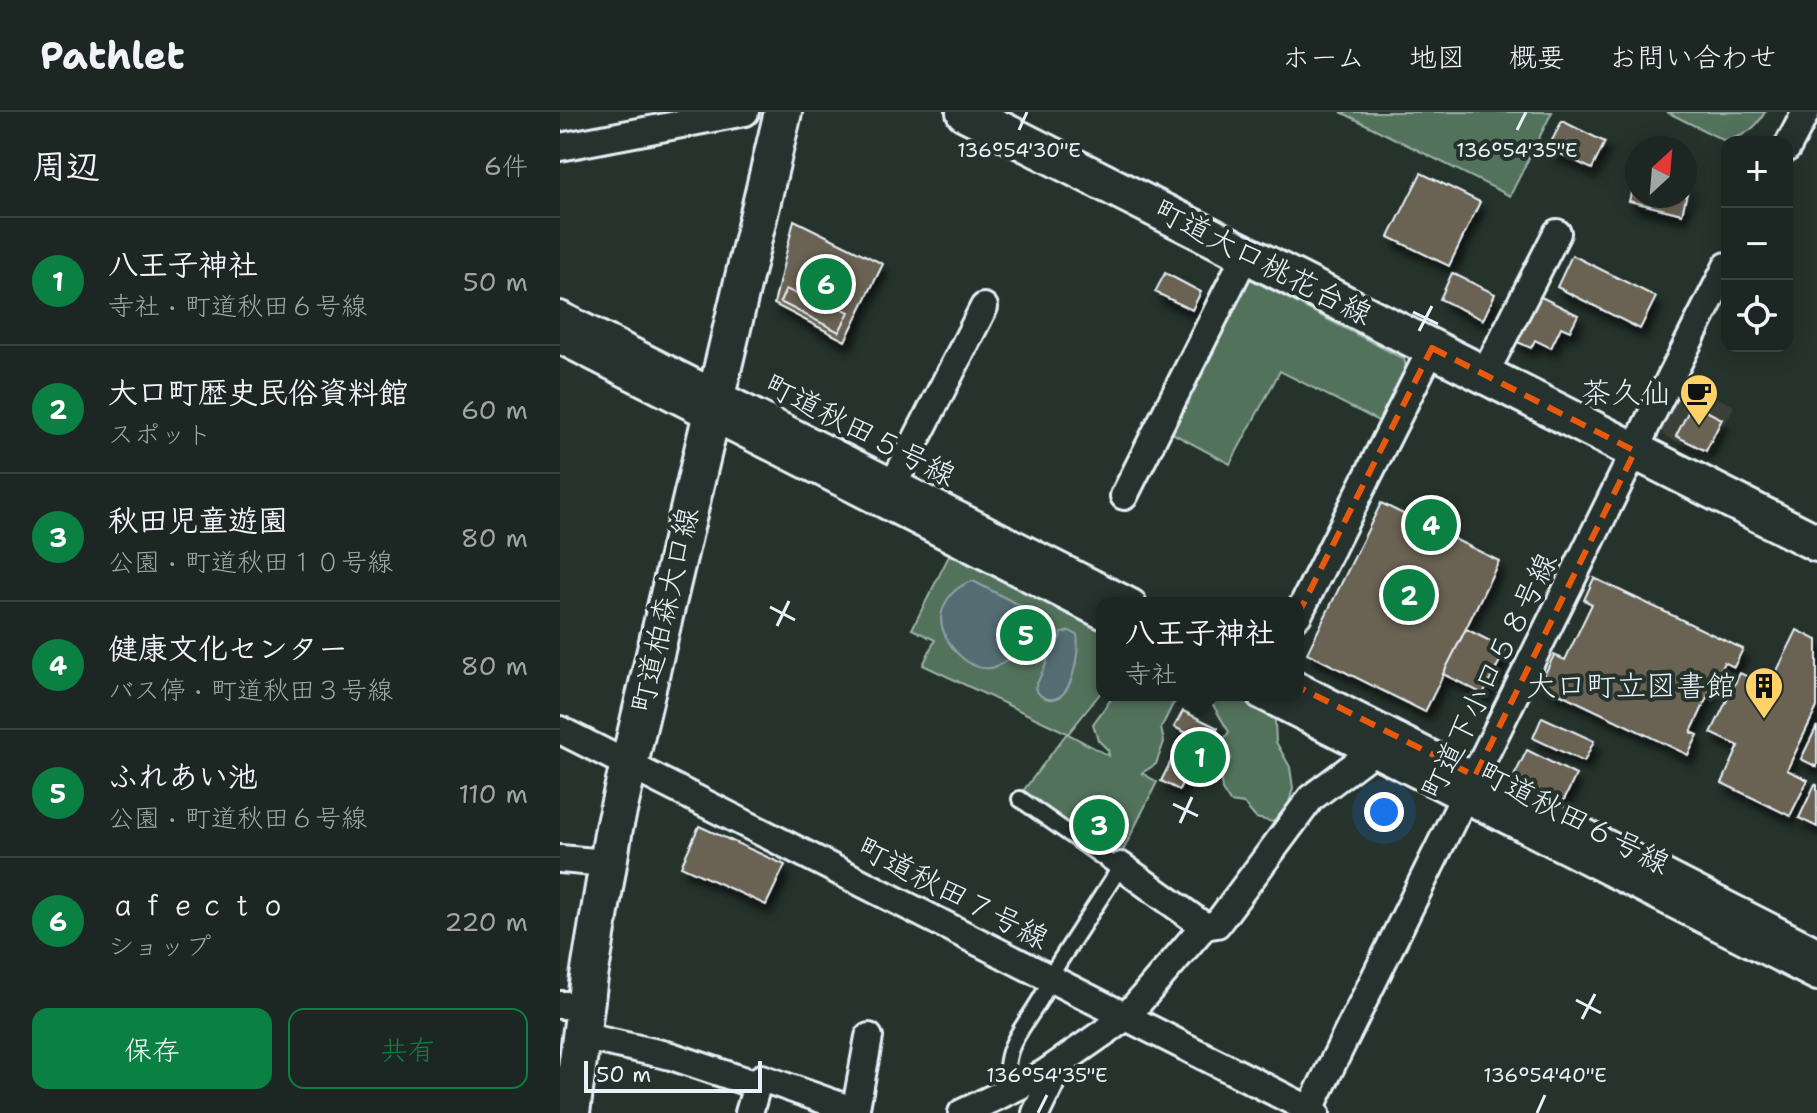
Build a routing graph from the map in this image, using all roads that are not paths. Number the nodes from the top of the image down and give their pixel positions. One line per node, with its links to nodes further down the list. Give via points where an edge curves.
1 (745, 112): 4 (street)
2 (965, 112): 6 (street, 町道大口桃花台線)
3 (773, 113): 13 (street, 町道柏森大口線)
4 (560, 147)
5 (1557, 233): 12 (street)
6 (1246, 254): 11 (street, 町道大口桃花台線); 16 (street)
7 (1721, 278): 14 (street, 町道下小口５８号線)
8 (984, 307): 15 (street)
9 (560, 315): 13 (street, 町道秋田５号線)
10 (560, 340): 13 (street)
11 (1432, 348): 12 (street, 町道大口桃花台線); 19 (street)
12 (1484, 375): 14 (street, 町道大口桃花台線)
13 (714, 406): 15 (street, 町道秋田５号線); 20 (street); 25 (street, 町道柏森大口線)
14 (1635, 451): 17 (street, 町道大口桃花台線); 26 (street, 町道下小口５８号線)
15 (894, 483): 18 (street, 町道秋田５号線)
16 (1124, 496)
17 (1817, 543)
18 (1120, 597)
19 (1304, 603)
20 (1096, 612)
21 (1304, 690): 26 (street)
22 (1272, 701): 24 (street, 町道秋田６号線)
23 (560, 730): 25 (street, 町道秋田７号線)
24 (1372, 752): 26 (street, 町道秋田６号線); 31 (street, via 1311,798 1217,924)
25 (628, 764): 29 (street, 町道柏森大口線); 34 (street, 町道秋田７号線)
26 (1470, 787): 32 (street); 33 (street, 町道秋田６号線); 42 (street, 町道下小口５８号線)
27 (1020, 799): 30 (lane)
28 (560, 859): 29 (street)
29 (607, 863): 35 (street, 町道柏森大口線)
30 (1120, 868): 31 (street); 34 (lane)
31 (1204, 926): 36 (street)
32 (1817, 951)
33 (1817, 977)
34 (1050, 979): 36 (street, 町道秋田７号線); 40 (lane, via 1011,1047)
35 (576, 1015): 39 (street); 43 (street, 町道柏森大口線)
36 (1126, 1017): 38 (street); 42 (street, 町道秋田７号線)
37 (869, 1037): 41 (street)
38 (1044, 1074): 40 (street); 46 (street, via 1050,1084)
39 (757, 1085): 41 (street, via 762,1078); 44 (street)
40 (1008, 1092): 45 (street)
41 (855, 1112)
42 (1311, 1112)
43 (571, 1113)
44 (749, 1113)
45 (962, 1113)
46 (1036, 1113)

